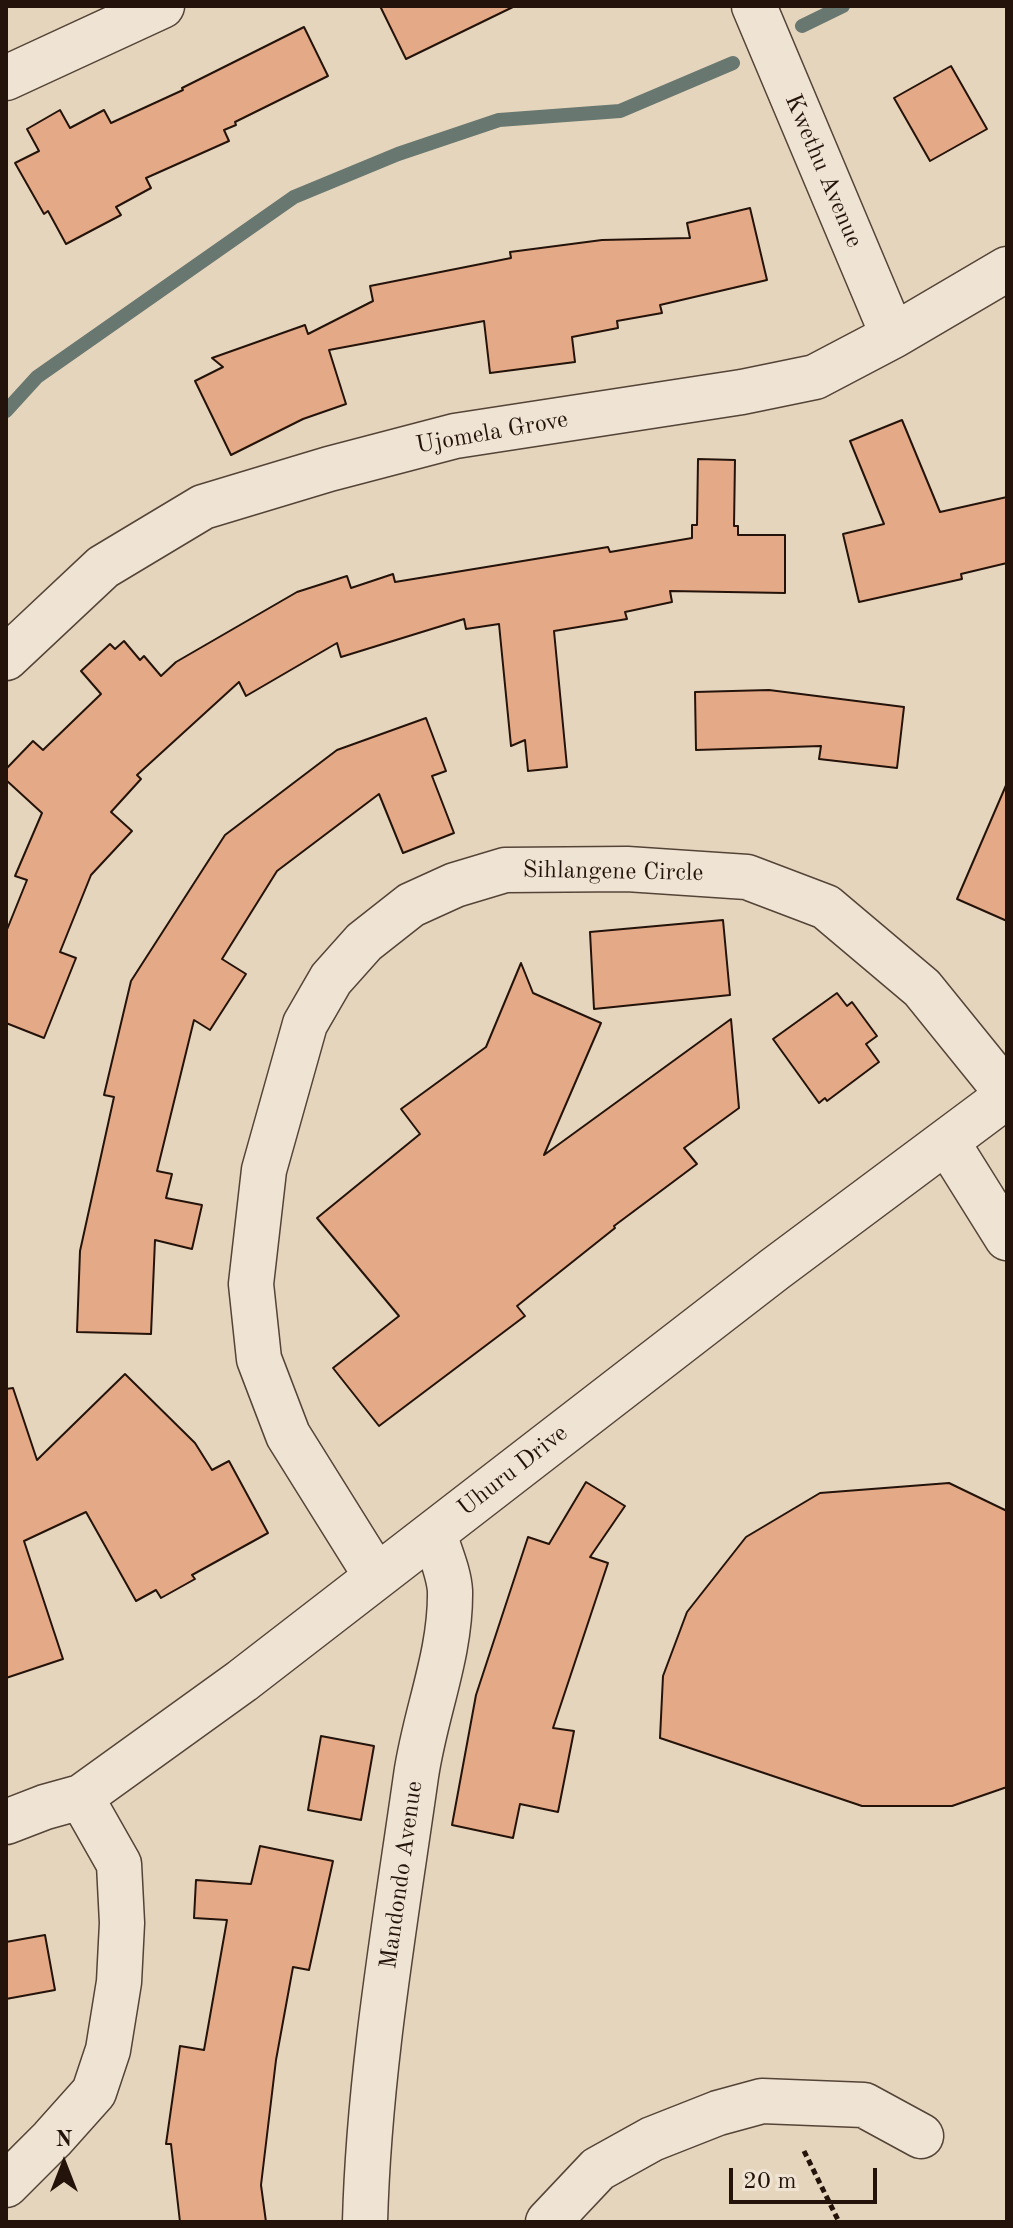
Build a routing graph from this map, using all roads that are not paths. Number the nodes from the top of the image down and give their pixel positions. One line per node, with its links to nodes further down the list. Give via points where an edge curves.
1 (162, 6): 3 (street)
2 (754, 6): 5 (street, Kwethu Avenue)
3 (6, 78)
4 (1007, 269): 5 (street, Ujomela Grove)
5 (893, 336): 6 (street, Ujomela Grove, via 815,377 455,436 203,507 103,567)
6 (6, 658)
7 (1007, 1094): 8 (street, Uhuru Drive); 11 (street, Sihlangene Circle, via 922,988 826,907 747,877 627,869 505,870 411,905 364,942 331,979 305,1024 264,1170 251,1284 259,1359 288,1435)
8 (947, 1142): 9 (street); 10 (street, Uhuru Drive)
9 (1007, 1238)
10 (434, 1533): 11 (street, Uhuru Drive); 16 (street, Mandondo Avenue, via 450,1588 445,1656 418,1760 367,2148)
11 (376, 1576): 12 (street, Uhuru Drive)
12 (81, 1797): 13 (street, Uhuru Drive); 15 (street, via 119,1864 119,1982 108,2050 94,2092)
13 (6, 1822)
14 (921, 2136): 17 (street, via 864,2105 762,2101 652,2139 598,2169)
15 (6, 2185)
16 (365, 2222)
17 (548, 2222)

